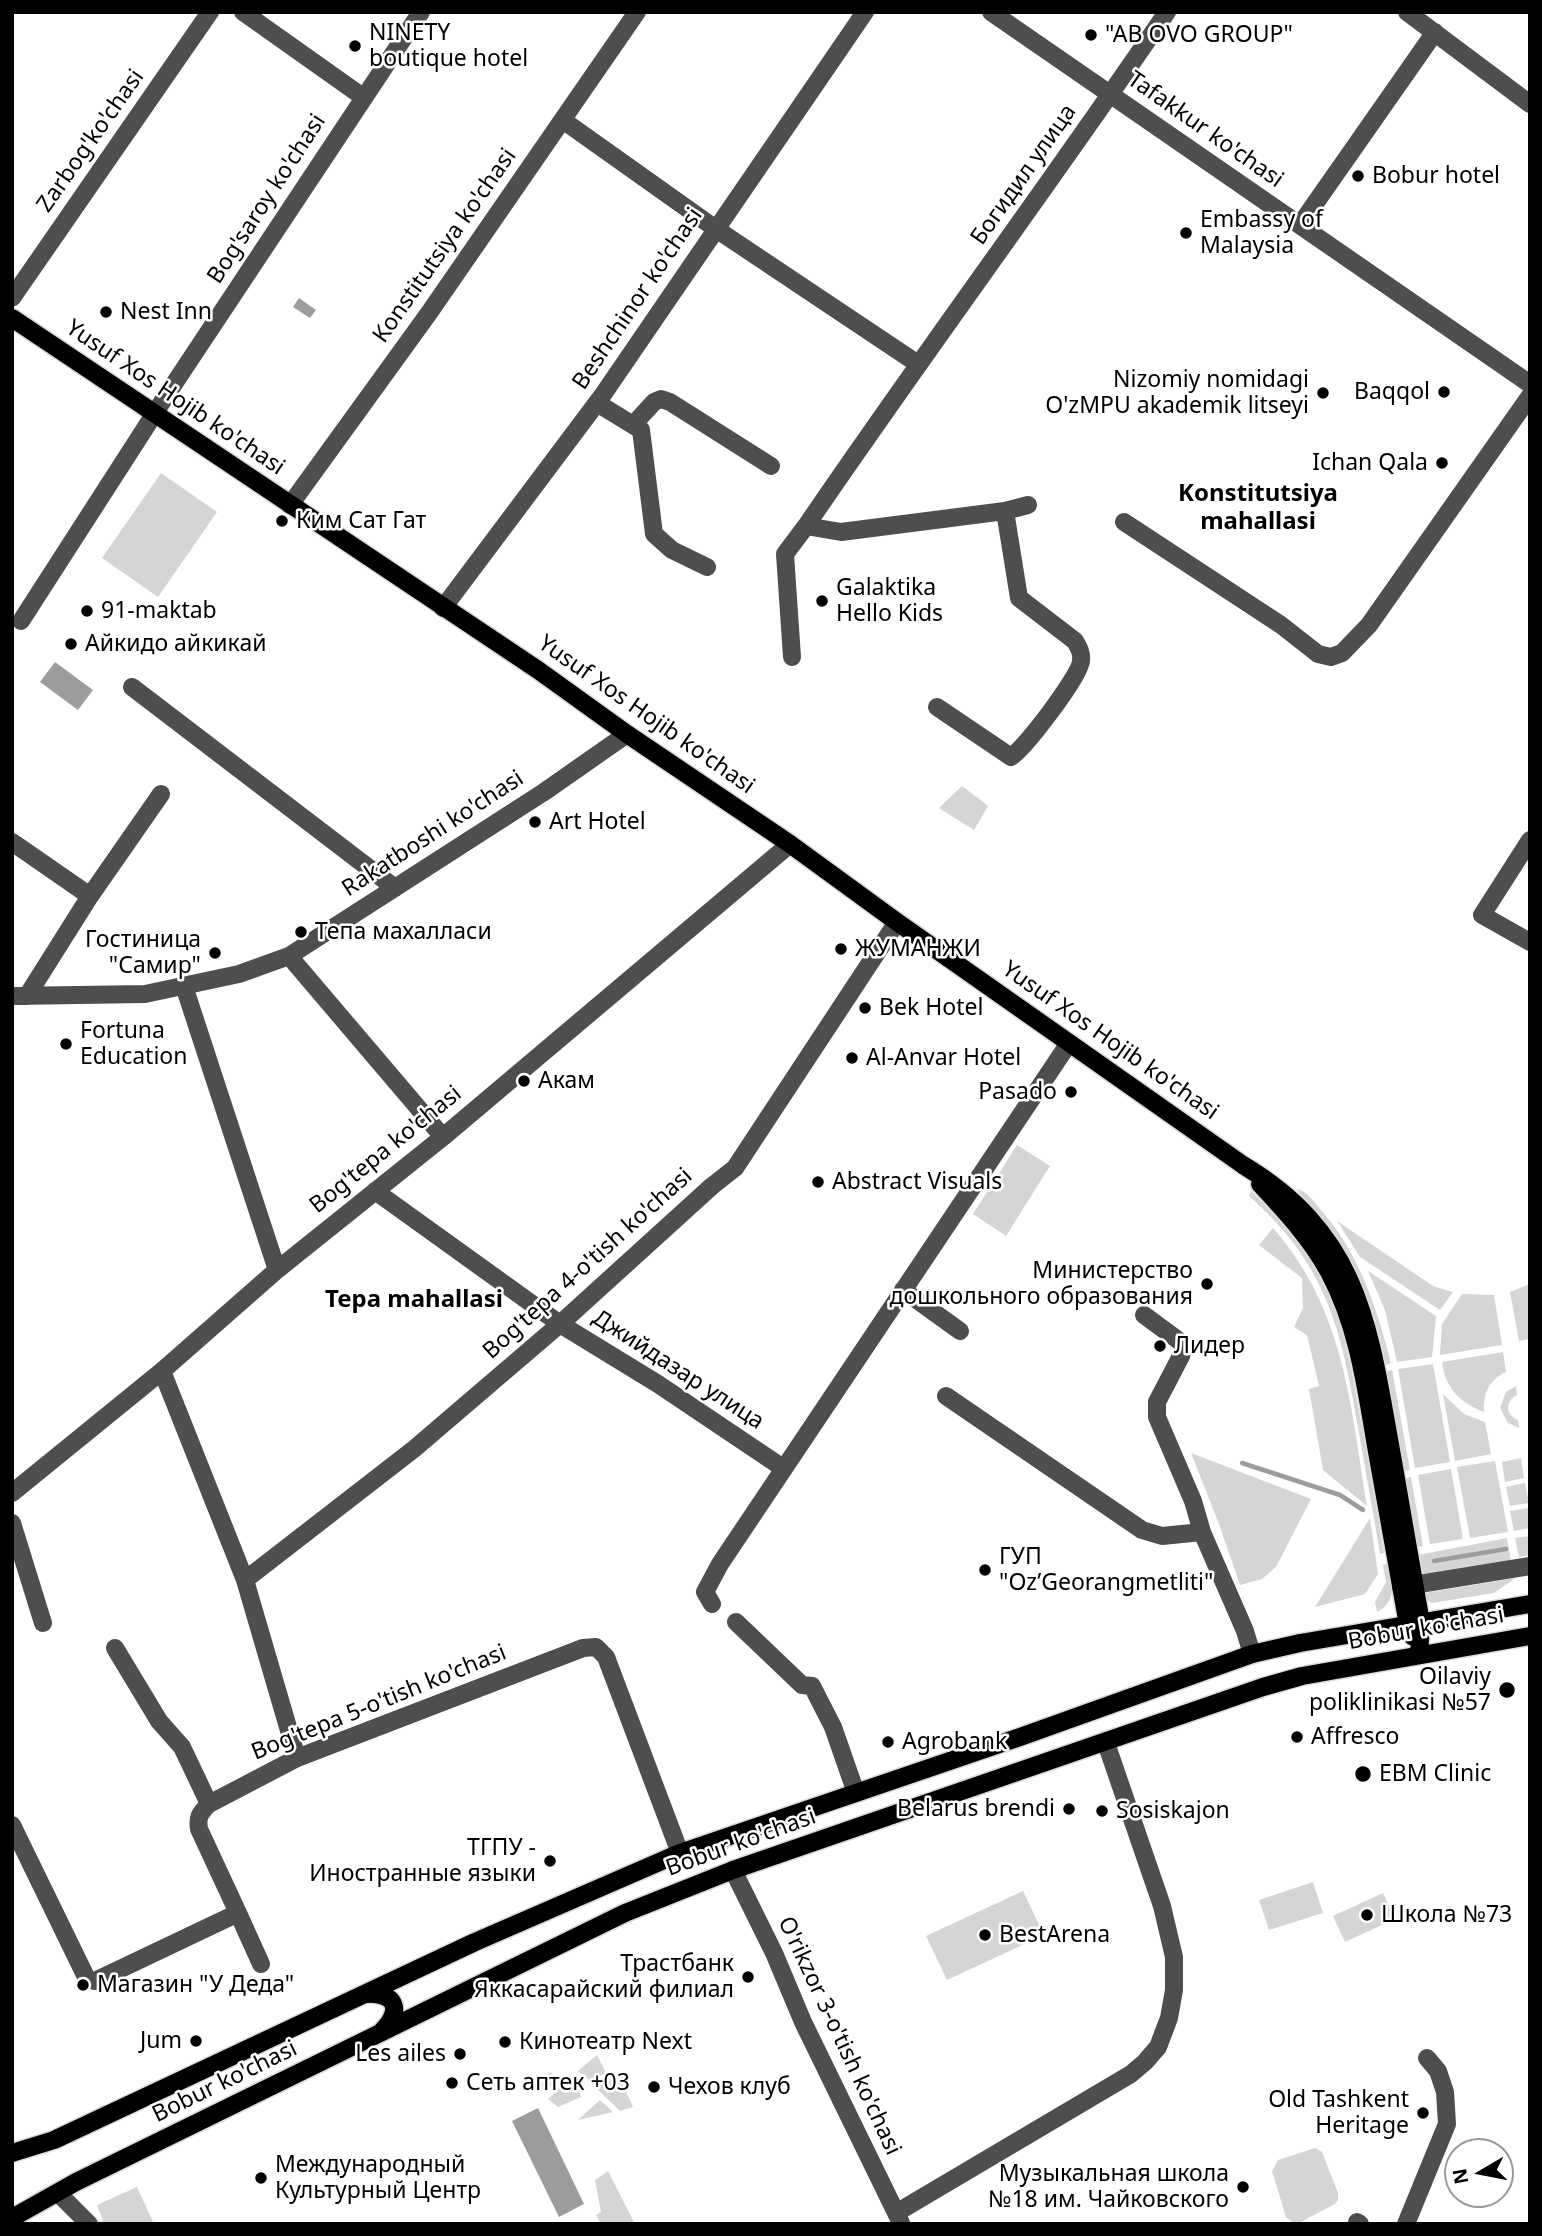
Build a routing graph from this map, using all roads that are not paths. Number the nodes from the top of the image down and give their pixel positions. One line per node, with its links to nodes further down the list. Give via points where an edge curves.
1 (210, 12): 16 (street, Zarbog'ko'chasi)
2 (243, 12): 11 (street)
3 (421, 12): 11 (street, Bog'saroy ko'chasi)
4 (638, 12): 13 (street, Konstitutsiya ko'chasi)
5 (865, 12): 15 (street, Beshchinor ko'chasi)
6 (991, 12): 10 (street, Tafakkur ko'chasi)
7 (1167, 12): 10 (street, Богидил улица)
8 (1407, 12): 9 (street)
9 (1435, 32): 12 (street); 14 (street)
10 (1111, 94): 14 (street, Tafakkur ko'chasi); 18 (street, Богидил улица)
11 (363, 97): 22 (street, Bog'saroy ko'chasi)
12 (1530, 104)
13 (564, 121): 15 (street); 25 (street, Konstitutsiya ko'chasi)
14 (1300, 225): 19 (street, Tafakkur ko'chasi)
15 (716, 229): 18 (street); 21 (street, Beshchinor ko'chasi)
16 (12, 298)
17 (12, 318): 22 (main road, Yusuf Xos Hojib ko'chasi)
18 (918, 364): 29 (street, Богидил улица)
19 (1530, 384)
20 (1530, 396): 28 (street, via 1369,625 1342,653 1331,657 1318,654)
21 (597, 403): 23 (street); 31 (street, Beshchinor ko'chasi)
22 (155, 414): 25 (main road, Yusuf Xos Hojib ko'chasi); 32 (street, Bog'saroy ko'chasi)
23 (633, 425): 24 (street, via 661,399); 30 (street, via 641,430 654,534 672,550)
24 (771, 466)
25 (290, 505): 31 (main road, Yusuf Xos Hojib ko'chasi)
26 (1028, 505): 27 (street)
27 (1005, 511): 29 (street, via 841,532); 35 (street, via 1019,598 1075,641 1082,664 1048,715 1011,757)
28 (1124, 522)
29 (806, 526): 33 (street, Богидил улица, via 785,554)
30 (707, 567)
31 (443, 608): 36 (main road, Yusuf Xos Hojib ko'chasi)
32 (21, 621)
33 (792, 657)
34 (132, 687): 41 (street)
35 (937, 707)
36 (627, 734): 40 (main road, Yusuf Xos Hojib ko'chasi); 41 (street, Rakatboshi ko'chasi)
37 (161, 794): 42 (street)
38 (1530, 840): 44 (street, via 1482,915)
39 (12, 842): 42 (street)
40 (790, 844): 43 (main road, Yusuf Xos Hojib ko'chasi); 49 (street, Bog'tepa ko'chasi)
41 (395, 888): 45 (street, Rakatboshi ko'chasi)
42 (90, 896): 47 (street)
43 (897, 922): 48 (main road, Yusuf Xos Hojib ko'chasi); 54 (street, Bog'tepa 4-o'tish ko'chasi, via 735,1168)
44 (1530, 942)
45 (289, 956): 46 (street, Rakatboshi ko'chasi, via 257,969); 49 (street)
46 (184, 986): 47 (street, Rakatboshi ko'chasi, via 125,996); 51 (street)
47 (19, 996)
48 (1069, 1043): 52 (street); 64 (main road, Yusuf Xos Hojib ko'chasi, via 1282,1190 1334,1251 1366,1320 1377,1369)
49 (443, 1137): 50 (street, Bog'tepa ko'chasi)
50 (375, 1191): 51 (street, Bog'tepa ko'chasi); 54 (street, Джийдазар улица)
51 (277, 1270): 56 (street, Bog'tepa ko'chasi)
52 (903, 1290): 55 (street); 58 (street)
53 (1144, 1315): 61 (street, via 1182,1343 1181,1356 1157,1402 1157,1416 1194,1501)
54 (560, 1324): 58 (street, Джийдазар улица); 63 (street, Bog'tepa 4-o'tish ko'chasi, via 414,1449)
55 (960, 1331)
56 (162, 1371): 59 (street, Bog'tepa ko'chasi); 63 (street)
57 (946, 1396): 61 (street, via 1142,1530 1162,1536)
58 (783, 1468): 65 (street, via 705,1592)
59 (12, 1493)
60 (12, 1523): 68 (street)
61 (1202, 1532): 72 (street)
62 (1530, 1566): 64 (street)
63 (245, 1580): 76 (street)
64 (1407, 1586): 69 (main road, Yusuf Xos Hojib ko'chasi)
65 (712, 1604)
66 (1530, 1604): 69 (main road, Bobur ko'chasi)
67 (736, 1622): 78 (street, via 802,1685 812,1686 833,1727)
68 (43, 1623)
69 (1414, 1624): 72 (main road, Bobur ko'chasi); 73 (main road, Yusuf Xos Hojib ko'chasi)
70 (1530, 1636): 73 (main road, Bobur ko'chasi)
71 (115, 1648): 79 (street, via 159,1721 182,1747)
72 (1252, 1654): 75 (main road, Bobur ko'chasi)
73 (1419, 1655): 74 (main road, Bobur ko'chasi, via 1302,1676)
74 (1106, 1743): 77 (main road, Bobur ko'chasi); 91 (street, via 1162,1906 1174,1957 1170,2018 1158,2047 1125,2077)
75 (979, 1752): 77 (main road); 78 (main road, Bobur ko'chasi)
76 (297, 1758): 79 (street, Bog'tepa 5-o'tish ko'chasi); 81 (street, Bog'tepa 5-o'tish ko'chasi, via 583,1648 596,1647 606,1657)
77 (990, 1783): 82 (main road, Bobur ko'chasi)
78 (856, 1793): 81 (main road, Bobur ko'chasi)
79 (209, 1804): 83 (street, via 200,1813 199,1829)
80 (12, 1825): 83 (street, via 87,1979 95,1981)
81 (680, 1853): 85 (main road, Bobur ko'chasi)
82 (733, 1870): 89 (main road, Bobur ko'chasi, via 625,1913); 91 (street, O'rikzor 3-o'tish ko'chasi)
83 (238, 1913): 84 (street)
84 (261, 1964)
85 (363, 1994): 86 (main road, via 379,1993 392,2003 391,2022); 88 (main road, Bobur ko'chasi, via 54,2140)
86 (379, 2033)
87 (1427, 2058): 93 (street, via 1438,2071 1445,2092 1447,2124)
88 (12, 2153)
89 (58, 2193): 90 (main road, Bobur ko'chasi); 92 (street)
90 (13, 2218)
91 (899, 2219)
92 (89, 2224)
93 (1406, 2224)

